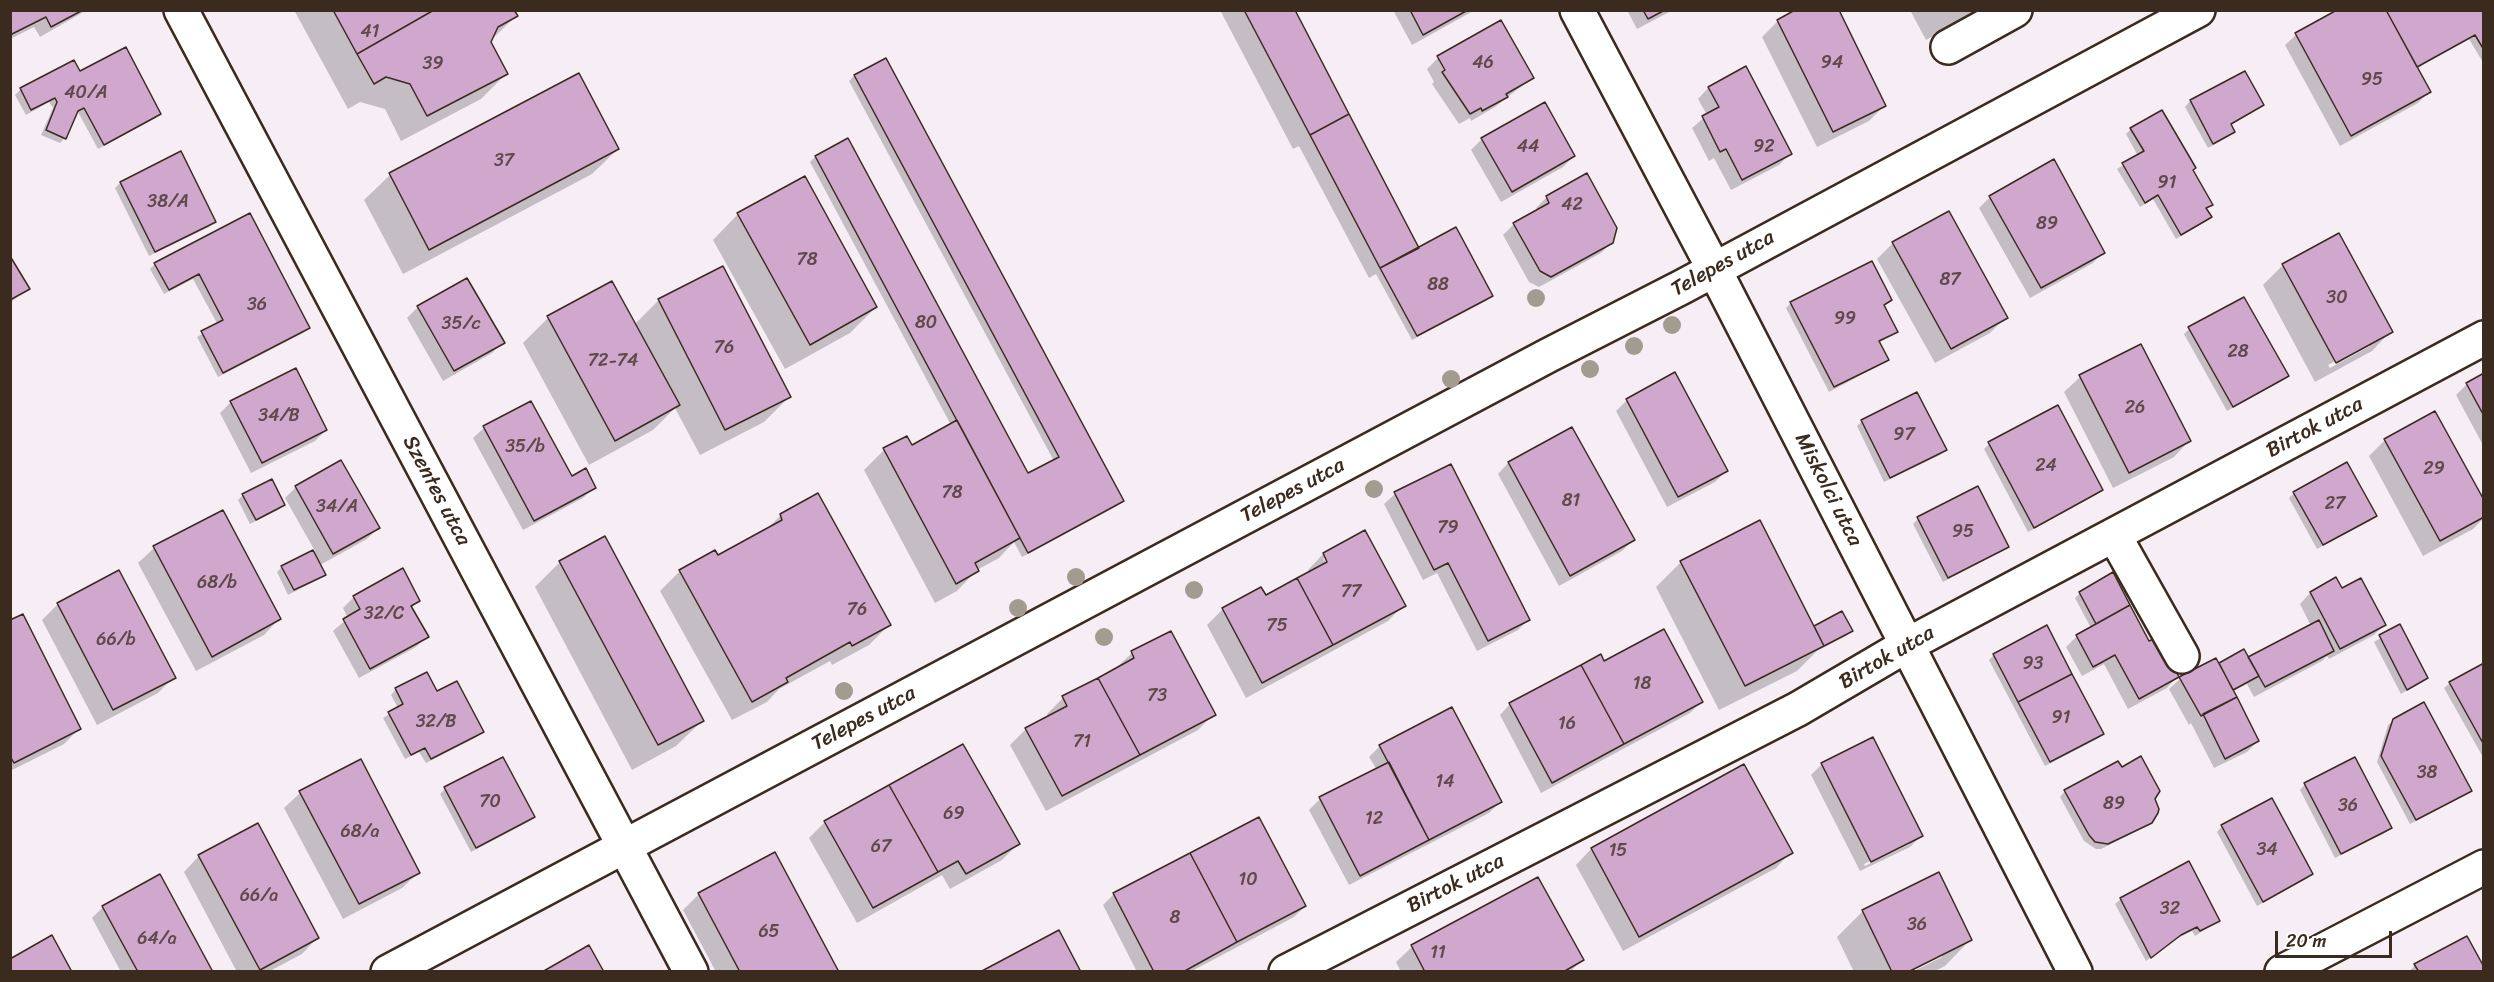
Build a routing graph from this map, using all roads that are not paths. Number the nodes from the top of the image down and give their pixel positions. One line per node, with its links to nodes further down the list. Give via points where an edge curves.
1 (180, 10): 11 (street, Szentes utca)
2 (1577, 10): 6 (street, Miskolci utca)
3 (2015, 10): 5 (street)
4 (2191, 12): 6 (street, Telepes utca)
5 (1948, 48)
6 (1714, 269): 9 (street, Miskolci utca); 11 (street, Telepes utca)
7 (2484, 338): 8 (street, Birtok utca)
8 (2115, 535): 9 (street, Birtok utca); 10 (street)
9 (1907, 645): 15 (street, Birtok utca, via 1798,709); 16 (street, Miskolci utca)
10 (2182, 656)
11 (625, 846): 13 (street, Telepes utca); 14 (street, Szentes utca)
12 (2484, 867): 17 (street)
13 (388, 972)
14 (691, 972)
15 (1287, 972)
16 (2075, 972)
17 (2282, 972)

